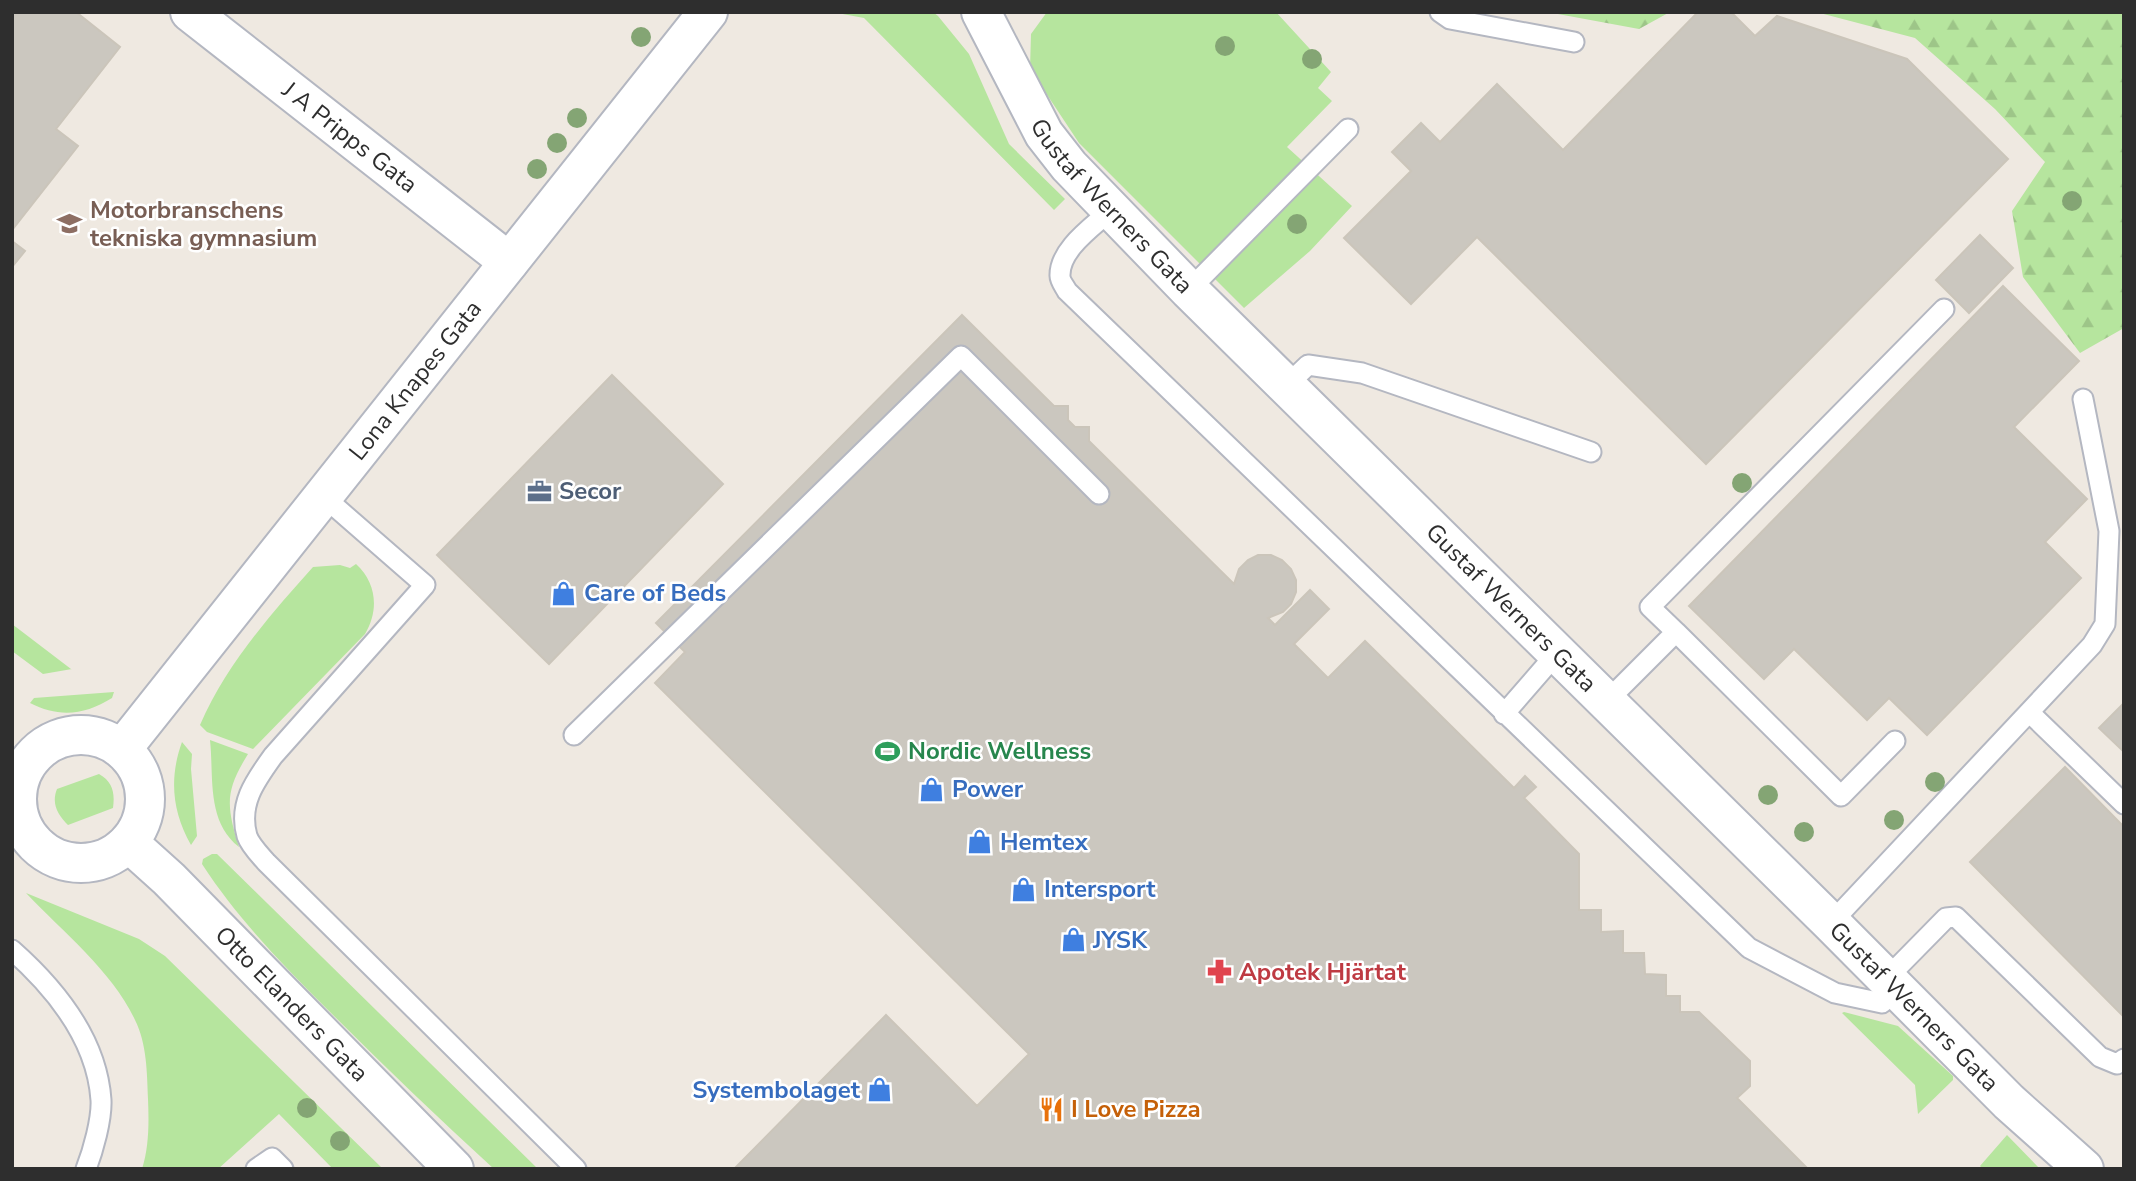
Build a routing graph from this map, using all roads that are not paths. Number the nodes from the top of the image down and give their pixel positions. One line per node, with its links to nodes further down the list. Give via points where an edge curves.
1 (190, 12): 8 (street, J A Pripps Gata)
2 (708, 12): 8 (street, Lona Knapes Gata)
3 (981, 12): 7 (street, Gustaf Werners Gata, via 1044,134)
4 (1440, 12): 5 (lane, via 1450,19)
5 (1574, 42)
6 (1348, 130): 9 (lane)
7 (1111, 210): 9 (street, Gustaf Werners Gata); 20 (lane, via 1063,261 1060,277 1067,291)
8 (509, 262): 15 (street, Lona Knapes Gata)
9 (1189, 290): 11 (street, Gustaf Werners Gata)
10 (1944, 309): 16 (lane, via 1650,607)
11 (1287, 385): 13 (lane, via 1308,365 1362,373); 17 (street, Gustaf Werners Gata)
12 (2083, 399): 19 (lane, via 2109,531 2105,624 2092,645)
13 (1591, 452)
14 (1099, 494): 21 (lane, via 961,356)
15 (324, 497): 23 (street, Lona Knapes Gata); 35 (lane, via 425,585 253,783 244,805 247,838 266,863)
16 (1676, 632): 18 (lane); 22 (lane, via 1840,796)
17 (1557, 653): 18 (street, Gustaf Werners Gata); 20 (lane)
18 (1606, 702): 27 (street, Gustaf Werners Gata)
19 (2029, 712): 25 (lane); 27 (lane)
20 (1504, 714): 29 (lane, via 1749,948 1835,993 1882,1003)
21 (574, 735)
22 (1895, 741)
23 (122, 749): 24 (street, via 83,734 61,737); 26 (street, via 142,777 146,794 139,828)
24 (20, 756): 26 (street, via 17,809 25,832 41,850 62,861 86,863 109,857)
25 (2124, 804)
26 (129, 843): 34 (street, Otto Elanders Gata, via 179,888)
27 (1830, 923): 29 (street, Gustaf Werners Gata)
28 (12, 950): 31 (lane, via 72,1017 92,1054 101,1102)
29 (1891, 985): 30 (lane, via 1946,918 1956,917 2100,1057 2118,1064); 36 (street, Gustaf Werners Gata)
30 (2124, 1059)
31 (86, 1169)
32 (256, 1169): 33 (lane, via 272,1158)
33 (283, 1169)
34 (454, 1169)
35 (576, 1169)
36 (2084, 1169)

